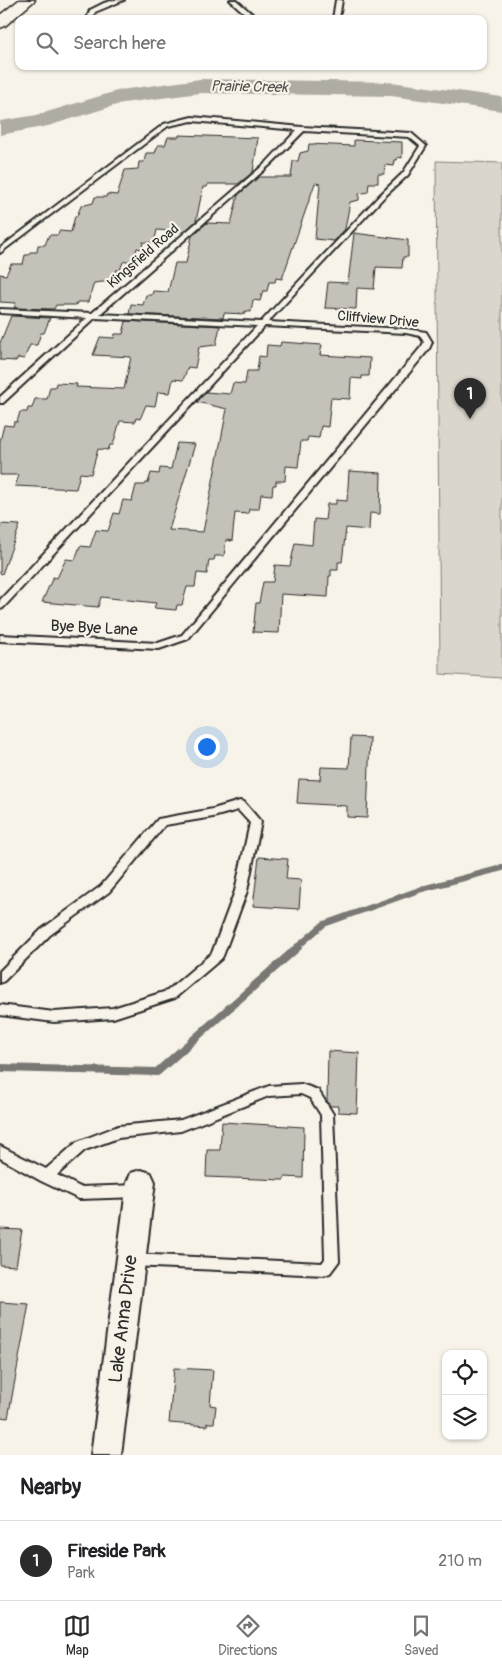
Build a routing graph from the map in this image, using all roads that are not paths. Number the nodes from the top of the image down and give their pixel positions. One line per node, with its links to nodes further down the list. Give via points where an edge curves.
1 (28, 0): 8 (main road)
2 (121, 0): 5 (lane, via 92,11)
3 (233, 0): 6 (lane)
4 (339, 0): 7 (lane)
5 (91, 15)
6 (250, 15)
7 (337, 15)
8 (0, 23)
9 (302, 129): 10 (lane, via 192,118 166,125); 12 (lane, Kingsfield Road, via 269,163); 13 (lane, via 411,135 423,146 406,174)
10 (0, 251)
11 (0, 311): 12 (lane, Cliffview Drive)
12 (93, 316): 13 (lane, Cliffview Drive); 14 (lane, Kingsfield Road)
13 (265, 323): 15 (lane); 16 (lane, Cliffview Drive, via 415,332 423,334 428,342)
14 (0, 400)
15 (0, 606)
16 (185, 637): 17 (lane, Bye Bye Lane, via 159,646)
17 (0, 638)
18 (0, 978): 19 (lane, via 46,932 105,889 162,822 240,805 256,822 241,890 217,956 171,995 113,1013 54,1017)
19 (0, 1010)
20 (0, 1152): 21 (lane)
21 (46, 1177): 22 (lane, via 79,1193); 23 (lane, via 81,1146 118,1132 181,1125 269,1091 301,1089 314,1094 327,1114 332,1261 325,1269)
22 (141, 1186): 23 (street, Lake Anna Drive)
23 (131, 1260): 24 (street, Lake Anna Drive)
24 (106, 1455)

